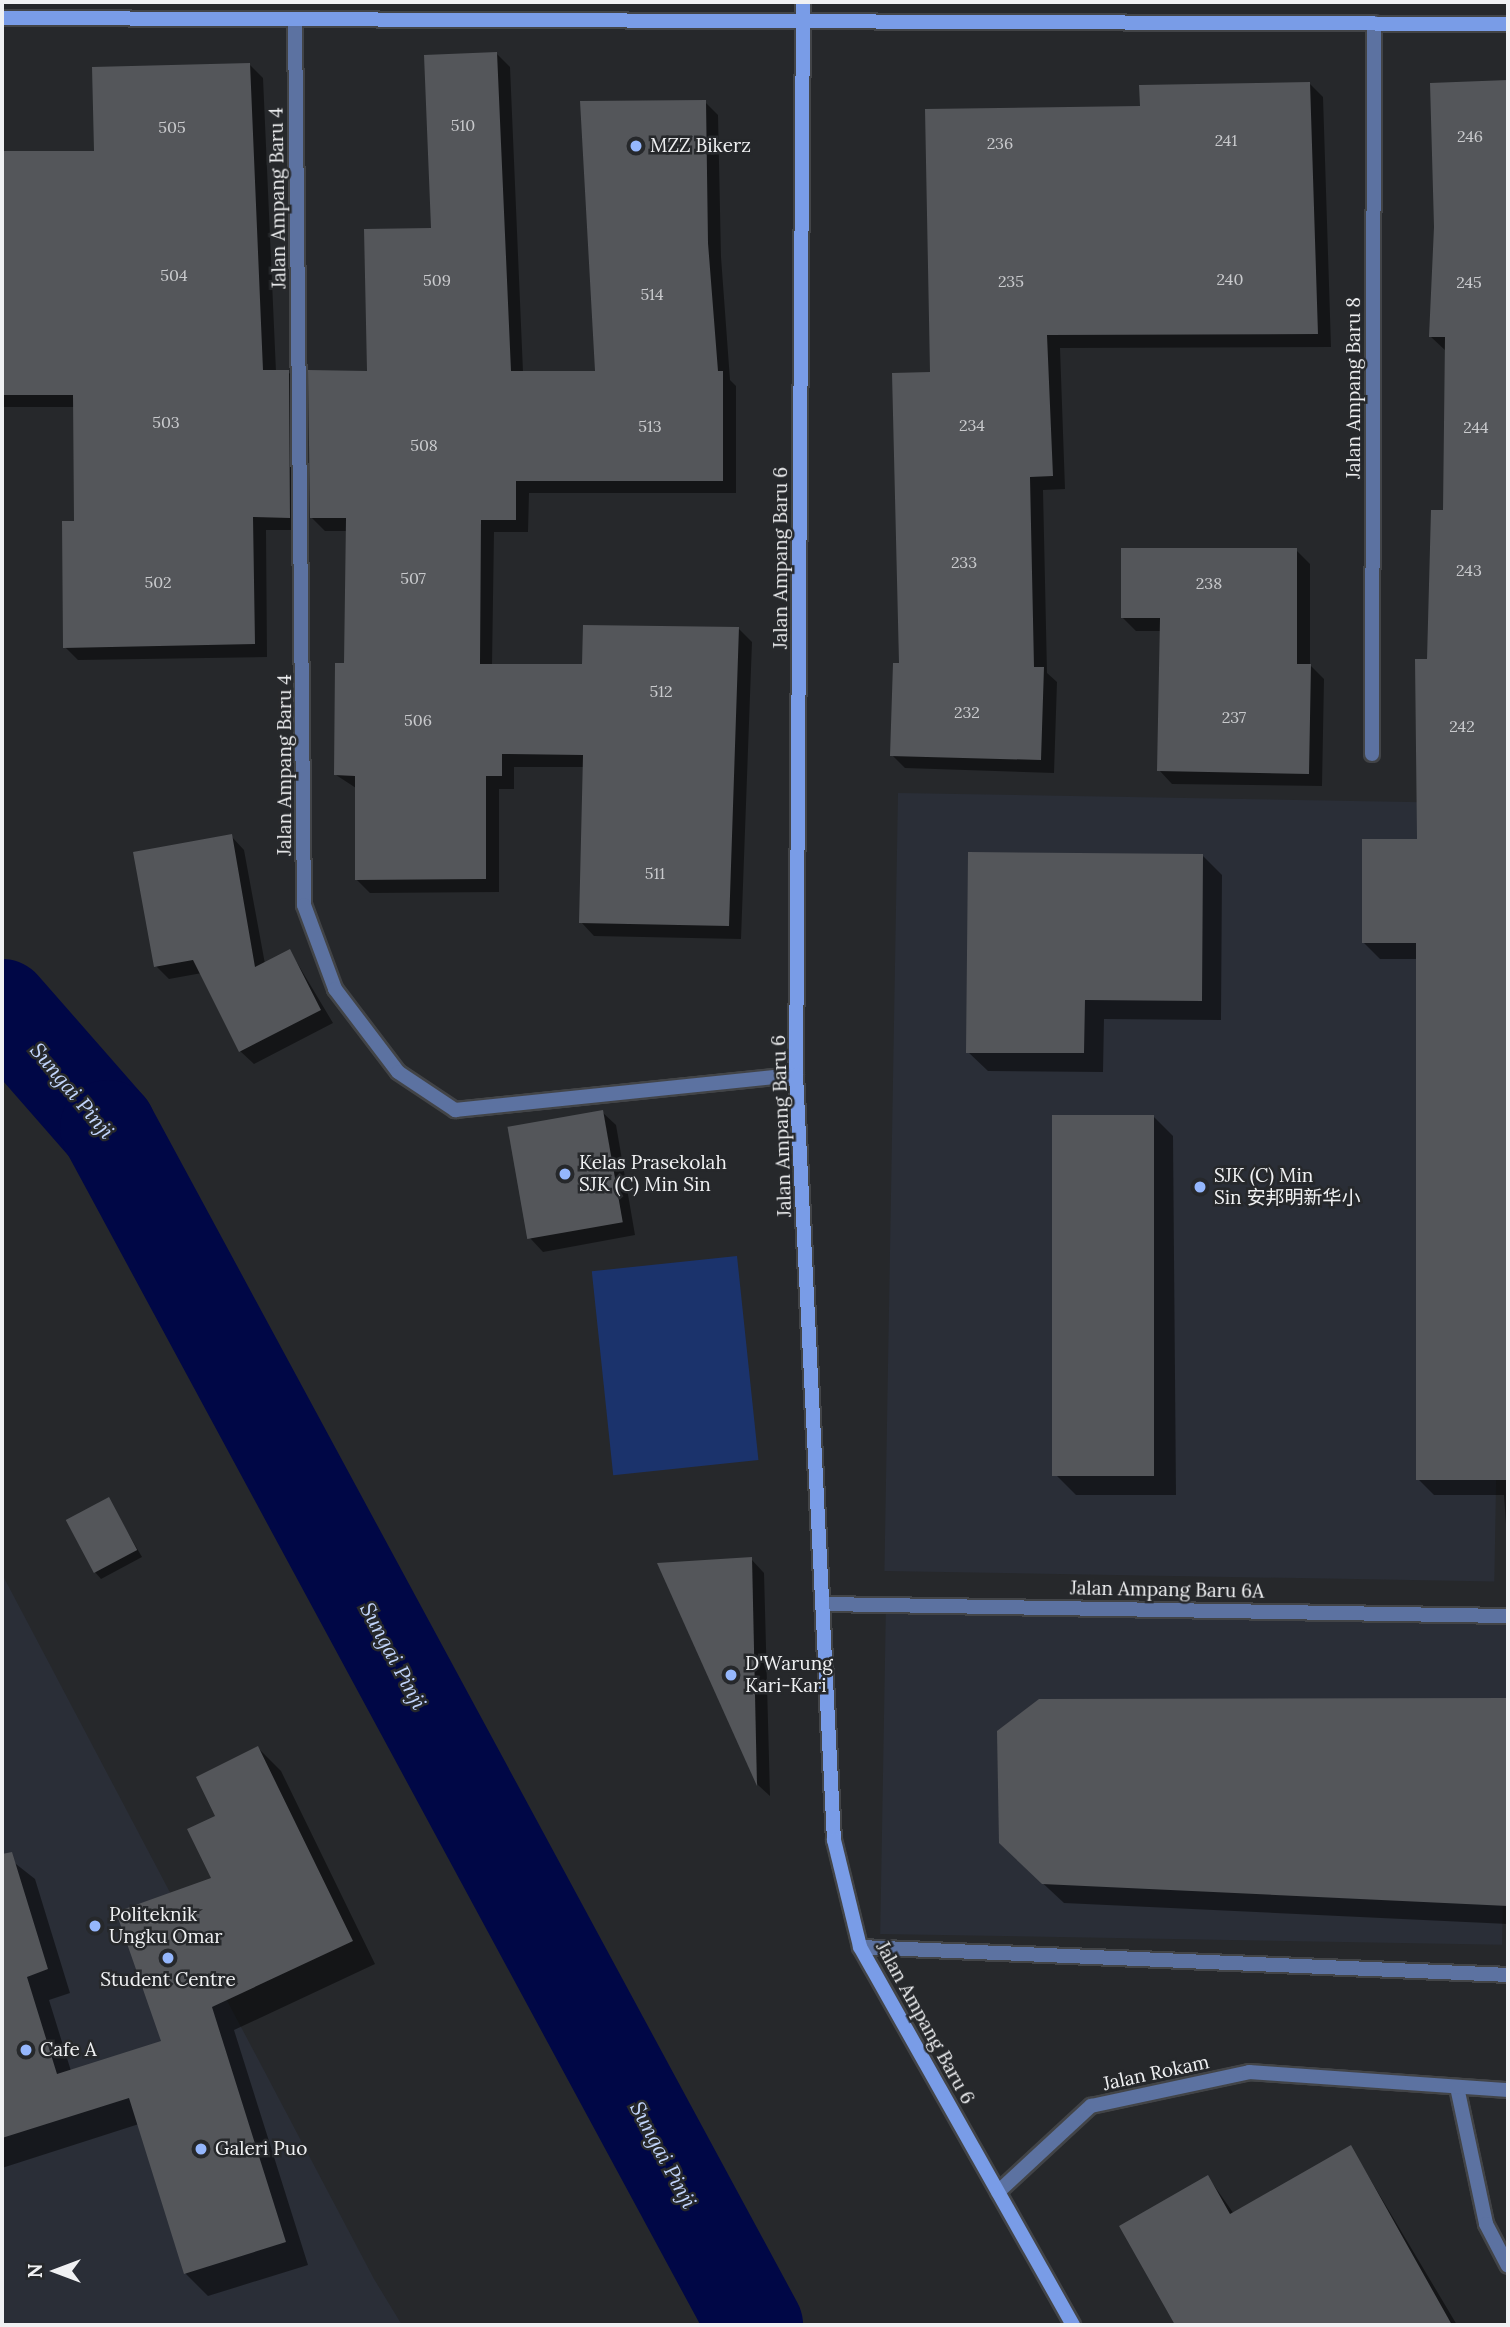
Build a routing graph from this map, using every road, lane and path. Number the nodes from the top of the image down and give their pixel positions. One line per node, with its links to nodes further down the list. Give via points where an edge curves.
1 (803, 2): 3 (main road, Jalan Ampang Baru 6)
2 (2, 18): 4 (main road)
3 (803, 18): 4 (main road); 5 (main road); 8 (main road, Jalan Ampang Baru 6)
4 (295, 19): 8 (street, Jalan Ampang Baru 4, via 304,905 335,989 398,1072 455,1110)
5 (1374, 23): 6 (main road); 7 (street, Jalan Ampang Baru 8)
6 (1508, 24)
7 (1372, 754)
8 (796, 1075): 9 (main road, Jalan Ampang Baru 6)
9 (825, 1604): 10 (street, Jalan Ampang Baru 6A); 11 (main road, Jalan Ampang Baru 6, via 825,1737 834,1840)
10 (1508, 1616)
11 (860, 1947): 12 (street, via 976,1957); 15 (main road, Jalan Ampang Baru 6)
12 (1508, 1975)
13 (1457, 2087): 14 (street, Jalan Rokam); 15 (street, Jalan Rokam, via 1249,2072 1091,2106); 16 (street, via 1486,2224)
14 (1508, 2090)
15 (998, 2192): 17 (main road)
16 (1508, 2266)
17 (1073, 2325)

